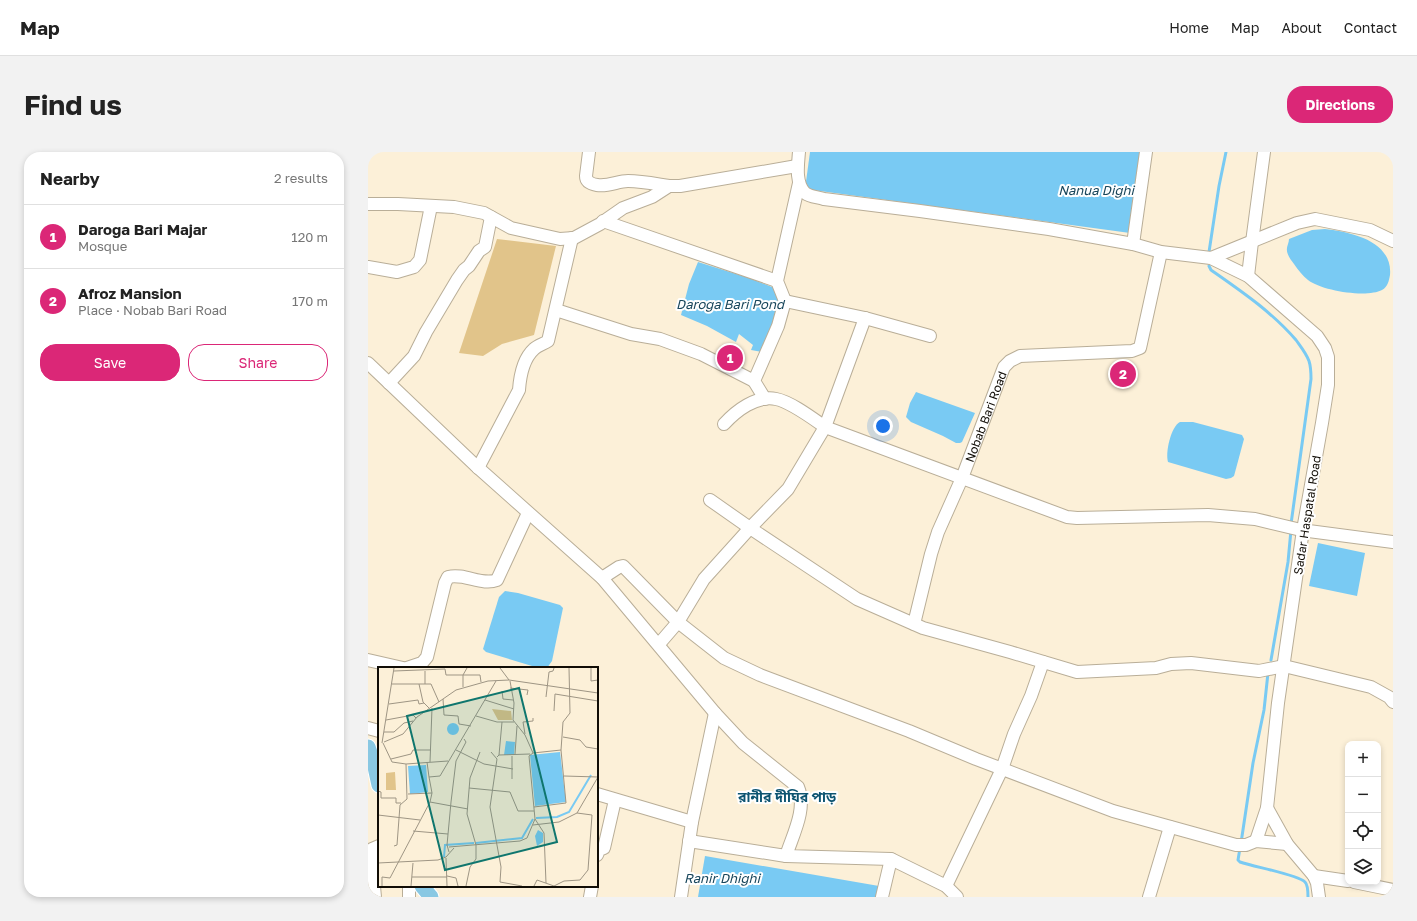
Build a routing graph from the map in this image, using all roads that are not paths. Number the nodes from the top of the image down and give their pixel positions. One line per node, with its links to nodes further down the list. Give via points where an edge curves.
1 (589, 152): 7 (street, via 586,176 588,182 603,186 627,180)
2 (799, 152): 5 (street)
3 (1146, 152): 15 (street)
4 (1264, 152): 14 (street)
5 (797, 166): 6 (street); 7 (street)
6 (799, 183): 15 (street, via 804,192 824,199 958,216); 20 (street)
7 (669, 186): 11 (street, via 623,208)
8 (368, 204): 9 (street)
9 (431, 206): 10 (street, via 454,206); 18 (street, via 420,260 414,267 397,272)
10 (491, 217): 12 (street, via 511,228 560,239); 27 (street, via 485,247 457,280 414,356)
11 (603, 221): 12 (street); 20 (street)
12 (572, 238): 22 (street)
13 (1393, 241): 14 (street, via 1370,230 1314,219 1297,223)
14 (1252, 242): 17 (street); 19 (street)
15 (1133, 244): 16 (street)
16 (1161, 252): 17 (street); 32 (street, Nobab Bari Road, via 1140,348 1132,352 1028,355 1010,361 1000,376)
17 (1210, 258): 19 (street, Sadar Haspatal Road)
18 (368, 267)
19 (1248, 276): 36 (street, Sadar Haspatal Road, via 1317,336 1328,357 1328,385)
20 (777, 281): 21 (street)
21 (785, 301): 23 (street); 26 (street, via 778,326)
22 (556, 310): 26 (street, via 631,334 674,344 701,354); 31 (street, via 548,341 534,349 526,361 519,390)
23 (865, 318): 24 (street); 30 (street)
24 (930, 336)
25 (368, 363): 27 (street)
26 (754, 381): 28 (street)
27 (389, 384): 31 (street)
28 (765, 399): 29 (street, via 746,406); 30 (street, via 776,399)
29 (724, 424)
30 (825, 427): 32 (street); 35 (street, via 788,489)
31 (478, 468): 34 (street)
32 (962, 478): 36 (street, via 1067,517 1208,515 1255,519); 40 (street, Nobab Bari Road, via 938,532)
33 (710, 500): 35 (street)
34 (528, 513): 38 (street); 46 (street, via 497,580 491,582 456,575 448,577 426,657 422,663)
35 (750, 528): 39 (street, via 704,579); 40 (street, via 857,598)
36 (1302, 530): 37 (street); 44 (street, Sadar Haspatal Road)
37 (1393, 542)
38 (602, 578): 39 (street, via 623,566); 41 (street)
39 (678, 622): 41 (street); 52 (street, via 724,658 760,675 909,730)
40 (914, 624): 43 (street)
41 (659, 644): 48 (street)
42 (368, 660): 45 (street)
43 (1043, 662): 44 (street, via 1077,672 1156,668 1192,663 1259,672); 52 (street)
44 (1284, 666): 47 (street, via 1371,687); 56 (street, Sadar Haspatal Road)
45 (399, 667)
46 (410, 667)
47 (1393, 702)
48 (715, 713): 57 (street); 64 (street, via 743,743 798,787 801,811)
49 (368, 728): 50 (street)
50 (378, 731)
51 (368, 747): 53 (main road)
52 (1002, 769): 58 (street, via 1114,811); 69 (street)
53 (378, 780)
54 (598, 794): 55 (street)
55 (615, 800): 57 (street); 63 (street, via 604,848)
56 (1267, 808): 60 (street, Sadar Haspatal Road); 61 (street)
57 (692, 822): 59 (street)
58 (1170, 827): 60 (street); 79 (street)
59 (689, 841): 64 (street); 76 (street)
60 (1246, 844): 61 (street)
61 (1287, 844): 66 (street)
62 (378, 846): 73 (street, via 372,849 371,855)
63 (598, 852)
64 (786, 856): 65 (street)
65 (891, 859): 69 (street); 77 (street)
66 (1314, 876): 67 (street); 80 (street)
67 (1345, 881)
68 (1369, 885): 72 (street)
69 (946, 886): 78 (street)
70 (423, 887): 74 (main road)
71 (592, 887): 75 (street)
72 (1393, 890)
73 (375, 897)
74 (431, 897)
75 (590, 897)
76 (681, 897)
77 (882, 897)
78 (957, 897)
79 (1149, 897)
80 (1319, 897)

